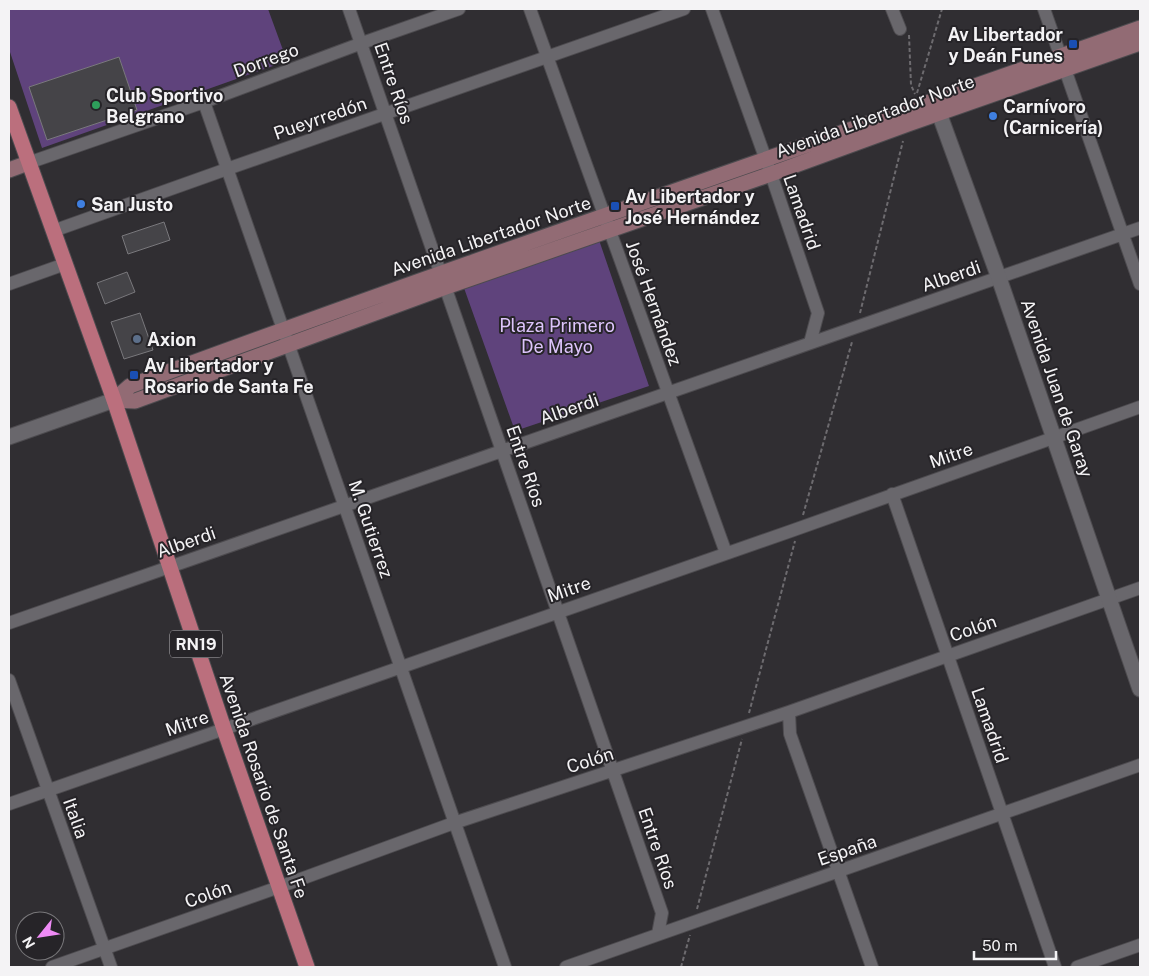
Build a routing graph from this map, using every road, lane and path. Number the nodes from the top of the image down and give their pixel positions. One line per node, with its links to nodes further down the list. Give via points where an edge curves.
1 (349, 9): 11 (street, Entre Ríos)
2 (459, 9): 11 (street, Dorrego)
3 (530, 9): 13 (street, José Hernández)
4 (684, 9): 13 (street, Pueyrredón)
5 (712, 9): 21 (street, Lamadrid)
6 (892, 9): 10 (street)
7 (942, 9): 10 (path, via 916,96 910,85 909,29)
8 (1044, 9): 14 (street)
9 (1140, 28): 14 (main road, Avenida Libertador Norte)
10 (900, 29)
11 (362, 43): 15 (street, Dorrego); 18 (street, Entre Ríos)
12 (1140, 43): 14 (main road, Avenida Libertador Norte)
13 (548, 56): 18 (street, Pueyrredón); 24 (street, José Hernández)
14 (1063, 62): 16 (main road, Avenida Libertador Norte); 27 (street)
15 (204, 102): 20 (street, Dorrego); 22 (street, M. Gutierrez)
16 (937, 107): 19 (main road, Avenida Libertador Norte); 21 (main road, Avenida Libertador Norte); 29 (street, Avenida Juan de Garay)
17 (9, 108): 20 (main road, Avenida Rosario de Santa Fe / RN19)
18 (385, 114): 22 (street, Pueyrredón); 30 (street, Entre Ríos)
19 (908, 124): 21 (main road, Avenida Libertador Norte); 33 (path)
20 (28, 163): 23 (main road); 26 (main road, Avenida Rosario de Santa Fe / RN19)
21 (768, 167): 24 (main road, Avenida Libertador Norte); 35 (street, Lamadrid, via 818,313)
22 (227, 168): 26 (street, Pueyrredón); 34 (street, M. Gutierrez)
23 (9, 170)
24 (607, 223): 30 (main road, Avenida Libertador Norte); 36 (street, José Hernández)
25 (1140, 228): 27 (street, Alberdi)
26 (53, 231): 28 (main road, Avenida Rosario de Santa Fe / RN19)
27 (1123, 234): 29 (street, Alberdi); 32 (street)
28 (65, 264): 31 (street); 37 (main road, Avenida Rosario de Santa Fe / RN19)
29 (999, 278): 33 (street, Alberdi); 40 (street, Avenida Juan de Garay)
30 (443, 280): 34 (main road, Avenida Libertador Norte); 41 (street, Entre Ríos)
31 (9, 284)
32 (1140, 284)
33 (856, 327): 35 (street, Alberdi); 44 (path)
34 (286, 336): 37 (main road, Avenida Libertador Norte, via 135,400); 43 (street, M. Gutierrez)
35 (810, 343): 36 (street, Alberdi)
36 (669, 393): 41 (street, Alberdi); 45 (street, José Hernández)
37 (114, 400): 39 (street, Avenida Libertador Norte); 46 (main road, Avenida Rosario de Santa Fe / RN19)
38 (1140, 407): 40 (street, Mitre)
39 (9, 437)
40 (1054, 437): 42 (street, Mitre); 48 (street, Avenida Juan de Garay)
41 (502, 451): 43 (street, Alberdi); 49 (street, Entre Ríos)
42 (892, 494): 44 (street, Mitre); 51 (street, Lamadrid)
43 (344, 506): 46 (street, Alberdi); 52 (street, M. Gutierrez)
44 (799, 528): 45 (street, Mitre); 56 (path)
45 (726, 553): 49 (street, Mitre)
46 (170, 567): 50 (street, Alberdi); 57 (main road, Avenida Rosario de Santa Fe / RN19)
47 (1140, 588): 48 (street, Colón)
48 (1109, 599): 51 (street, Colón); 54 (street, Avenida Juan de Garay)
49 (558, 612): 52 (street, Mitre); 59 (street, Entre Ríos)
50 (9, 623)
51 (948, 656): 55 (street, Colón); 62 (street, Lamadrid)
52 (400, 667): 57 (street, Mitre); 63 (street, M. Gutierrez)
53 (9, 680): 60 (street, Italia)
54 (1140, 689)
55 (790, 712): 56 (street, Colón); 64 (street, via 790,734)
56 (746, 727): 59 (street, Colón); 66 (path)
57 (224, 729): 60 (street, Mitre); 65 (main road, Avenida Rosario de Santa Fe / RN19)
58 (1140, 765): 62 (street, España)
59 (613, 771): 63 (street, Colón); 67 (street, Entre Ríos, via 662,913)
60 (48, 791): 61 (street, Mitre); 69 (street, Italia)
61 (9, 804)
62 (1003, 814): 64 (street, España); 77 (street, Lamadrid)
63 (455, 823): 65 (street, Colón); 73 (street, M. Gutierrez)
64 (839, 871): 66 (street, España); 76 (street)
65 (279, 887): 69 (street, Colón); 72 (main road, Avenida Rosario de Santa Fe / RN19)
66 (693, 923): 67 (street, España); 75 (path)
67 (658, 934): 74 (street, España)
68 (1140, 944): 78 (street)
69 (104, 949): 70 (street, Colón); 71 (street, Italia)
70 (52, 967)
71 (111, 967)
72 (307, 967)
73 (505, 967)
74 (566, 967)
75 (681, 967)
76 (872, 967)
77 (1055, 967)
78 (1077, 967)

